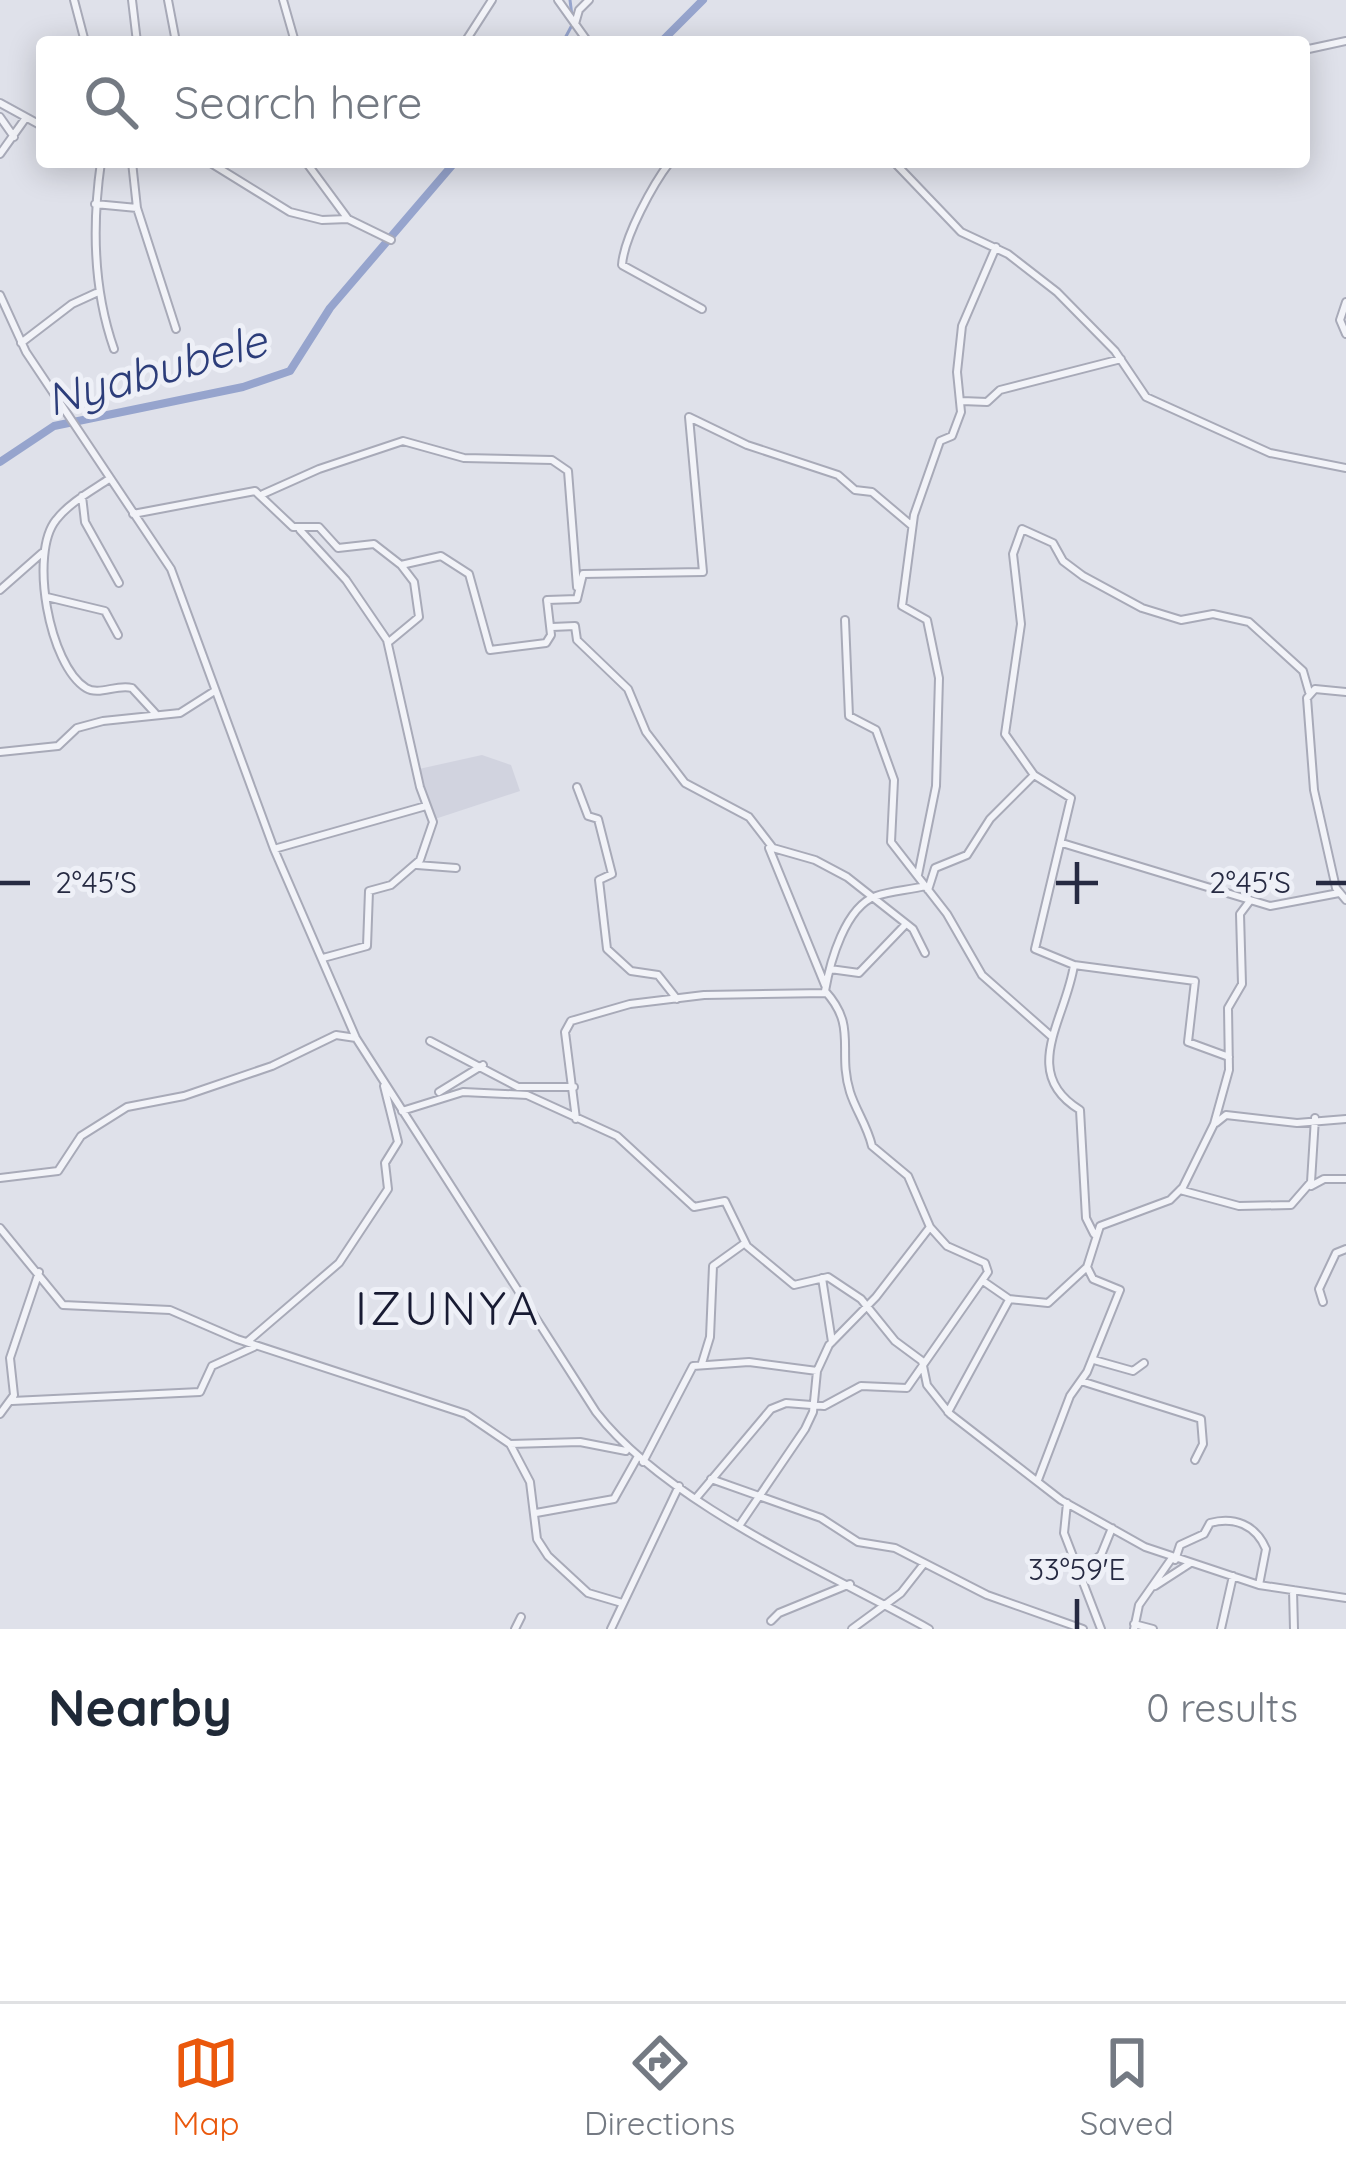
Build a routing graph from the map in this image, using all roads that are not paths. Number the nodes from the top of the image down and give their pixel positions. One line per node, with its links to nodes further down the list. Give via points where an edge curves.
1 (74, 0): 9 (street)
2 (133, 0): 10 (street)
3 (168, 0): 11 (street)
4 (283, 0): 12 (street)
5 (492, 0): 13 (street)
6 (558, 0): 8 (street)
7 (589, 0): 8 (street)
8 (576, 28): 14 (street)
9 (83, 36)
10 (136, 36)
11 (175, 36)
12 (293, 36)
13 (469, 36)
14 (583, 36)
15 (1346, 40): 16 (street)
16 (1310, 49)
17 (0, 103): 19 (street)
18 (0, 117): 21 (street)
19 (26, 119): 20 (street); 21 (street)
20 (36, 123)
21 (14, 137): 22 (street)
22 (0, 154)
23 (100, 168): 29 (street)
24 (133, 168): 30 (street)
25 (219, 168): 31 (street, via 290,212)
26 (316, 168): 31 (street)
27 (665, 168): 37 (street, via 648,189 622,265)
28 (900, 168): 33 (street, via 961,232)
29 (95, 204): 30 (street); 34 (street)
30 (137, 208): 38 (street)
31 (348, 219): 32 (street)
32 (391, 239)
33 (996, 248): 42 (street, via 1057,292); 43 (street, via 962,326)
34 (97, 293): 40 (street); 41 (street)
35 (0, 295): 40 (street)
36 (1346, 302): 39 (street)
37 (702, 309)
38 (176, 329)
39 (1346, 334)
40 (21, 343): 45 (street)
41 (114, 349)
42 (1120, 359): 43 (street, via 1000,390 987,402); 44 (street, via 1160,406 1270,454)
43 (962, 401): 49 (street)
44 (1346, 468)
45 (109, 479): 47 (street); 48 (street)
46 (263, 494): 48 (street, via 226,493); 50 (street); 55 (street, via 403,441 464,458 552,460 568,471)
47 (82, 496): 51 (street, via 56,520); 53 (street, via 85,523)
48 (133, 514): 62 (street, via 171,569)
49 (911, 525): 55 (street, via 838,475 692,417 686,422 703,572 586,573); 75 (street, via 902,606 927,620 939,688 936,786)
50 (300, 530): 52 (street, via 319,526 338,548 374,544); 60 (street)
51 (44, 550): 54 (street); 56 (street)
52 (401, 565): 58 (street, via 441,556 469,574 487,649 546,644); 60 (street, via 414,582 419,617)
53 (118, 583)
54 (0, 590)
55 (578, 596): 58 (street, via 547,600)
56 (47, 598): 59 (street, via 104,611); 65 (street, via 62,660 80,684 94,692 131,688)
57 (845, 620): 75 (street, via 849,716 879,734 894,781 891,842)
58 (551, 628): 71 (street, via 574,626 577,640 628,689 678,776 749,817)
59 (118, 635)
60 (389, 644): 69 (street)
61 (1305, 677): 63 (street); 64 (street); 67 (street, via 1244,619 1181,620 1142,608 1022,530 1013,554 1021,624 1004,724)
62 (213, 692): 65 (street, via 180,712); 72 (street)
63 (1309, 692): 64 (street); 77 (street, via 1314,790)
64 (1344, 694)
65 (155, 713): 66 (street, via 77,728 58,746)
66 (0, 752)
67 (1034, 775): 70 (street, via 1071,798); 76 (street, via 971,851 935,868)
68 (577, 787): 87 (street, via 587,816 598,819 612,874 599,880 608,949 631,971 658,975)
69 (426, 806): 72 (street); 73 (street, via 434,830)
70 (1062, 843): 80 (street); 84 (street, via 1034,947)
71 (768, 844): 78 (street, via 815,860); 86 (street)
72 (274, 849): 83 (street)
73 (415, 865): 74 (street); 83 (street, via 369,891 367,946)
74 (456, 868)
75 (919, 875): 76 (street)
76 (927, 888): 78 (street); 88 (street, via 982,975)
77 (1339, 892): 79 (street); 80 (street, via 1280,907)
78 (871, 898): 81 (street); 85 (street)
79 (1346, 900)
80 (1250, 902): 91 (street, via 1240,914 1242,984 1228,1008)
81 (906, 924): 82 (street); 85 (street, via 859,973)
82 (925, 953)
83 (323, 958): 89 (street)
84 (1075, 965): 88 (street); 91 (street, via 1195,981 1188,1042)
85 (830, 969): 86 (street)
86 (826, 990): 87 (street); 105 (street, via 843,1011 849,1090 872,1146 908,1176)
87 (676, 999): 94 (street, via 568,1022)
88 (1051, 1036): 107 (street, via 1050,1084 1080,1110 1086,1218)
89 (356, 1038): 93 (street); 101 (street, via 336,1036 184,1096 127,1107 81,1136 58,1171)
90 (430, 1041): 92 (street)
91 (1229, 1057): 100 (street)
92 (482, 1065): 94 (street, via 525,1089); 95 (street)
93 (381, 1076): 96 (street); 117 (street, via 398,1142 385,1163 388,1189 336,1267)
94 (574, 1088): 98 (street)
95 (439, 1093)
96 (402, 1111): 98 (street, via 440,1096 497,1090); 135 (street, via 596,1412)
97 (1315, 1118): 99 (street); 100 (street, via 1226,1115); 103 (street)
98 (576, 1119): 108 (street, via 616,1136 694,1207 725,1201)
99 (1346, 1119)
100 (1214, 1124): 104 (street)
101 (0, 1178)
102 (1346, 1180): 103 (street)
103 (1308, 1188): 104 (street, via 1291,1205 1265,1209)
104 (1180, 1190): 107 (street, via 1159,1208 1122,1214)
105 (930, 1227): 113 (street, via 947,1246 985,1263); 116 (street)
106 (0, 1228): 111 (street)
107 (1094, 1234): 110 (street)
108 (745, 1243): 112 (street, via 794,1285); 123 (street, via 713,1266)
109 (1346, 1249): 115 (street, via 1319,1289)
110 (1088, 1267): 114 (street, via 1048,1303); 121 (street, via 1093,1279 1120,1288)
111 (39, 1272): 117 (street, via 63,1306 170,1310); 129 (street, via 10,1358)
112 (822, 1278): 116 (street); 118 (street)
113 (983, 1281): 114 (street); 125 (street)
114 (1010, 1299): 132 (street)
115 (1323, 1302)
116 (868, 1305): 118 (street); 125 (street)
117 (247, 1342): 119 (street)
118 (832, 1342): 126 (street)
119 (257, 1345): 129 (street, via 212,1366 203,1392); 134 (street, via 466,1414)
120 (1118, 1355): 122 (street)
121 (1093, 1359): 122 (street); 127 (street)
122 (1106, 1362): 124 (street, via 1137,1371)
123 (702, 1363): 126 (street); 135 (street, via 688,1372 682,1396)
124 (1144, 1363)
125 (924, 1364): 131 (street, via 907,1388 860,1386); 132 (street, via 927,1384)
126 (817, 1371): 128 (street)
127 (1081, 1382): 136 (street, via 1201,1419); 138 (street)
128 (813, 1392): 130 (street); 131 (street)
129 (12, 1401): 133 (street)
130 (793, 1404): 131 (street); 137 (street, via 766,1412)
131 (813, 1408): 140 (street)
132 (948, 1412): 138 (street)
133 (0, 1414)
134 (511, 1444): 135 (street, via 580,1442); 143 (street)
135 (637, 1457): 139 (street); 143 (street, via 614,1499)
136 (1196, 1460)
137 (710, 1478): 140 (street); 141 (street)
138 (1037, 1482): 142 (street)
139 (679, 1486): 141 (street); 156 (street)
140 (760, 1496): 144 (street); 148 (street)
141 (697, 1497): 144 (street)
142 (1067, 1503): 145 (street); 149 (street, via 1064,1533)
143 (536, 1513): 156 (street, via 537,1539 548,1556 588,1593)
144 (741, 1523): 151 (street)
145 (1113, 1527): 146 (street); 149 (street, via 1101,1555)
146 (1174, 1559): 147 (street); 152 (street, via 1210,1522 1238,1522 1267,1549); 153 (street)
147 (1190, 1564): 150 (street); 153 (street)
148 (923, 1565): 157 (street); 159 (street)
149 (1080, 1571): 169 (street)
150 (1233, 1576): 152 (street); 171 (street)
151 (850, 1584): 157 (street); 160 (street)
152 (1259, 1585): 154 (street)
153 (1155, 1586): 162 (street)
154 (1293, 1590): 155 (street); 172 (street)
155 (1346, 1598)
156 (622, 1604): 164 (street)
157 (884, 1604): 165 (street); 166 (street)
158 (521, 1617): 163 (street)
159 (1054, 1619): 161 (street); 167 (street)
160 (771, 1621)
161 (1066, 1627): 168 (street)
162 (1134, 1627): 170 (street)
163 (515, 1629)
164 (611, 1629)
165 (852, 1629)
166 (929, 1629)
167 (1048, 1629)
168 (1083, 1629)
169 (1101, 1629)
170 (1154, 1629)
171 (1221, 1629)
172 (1294, 1629)

